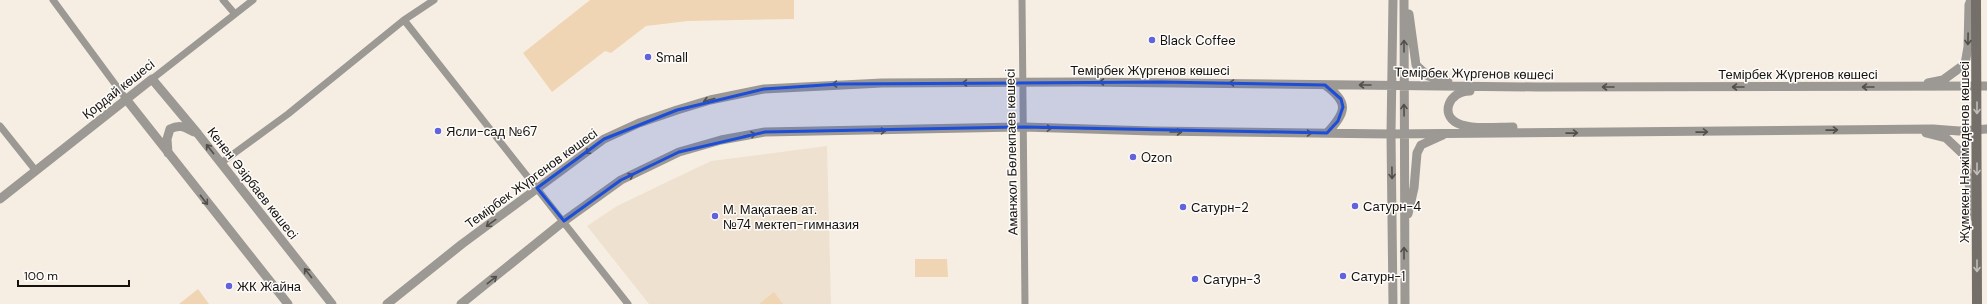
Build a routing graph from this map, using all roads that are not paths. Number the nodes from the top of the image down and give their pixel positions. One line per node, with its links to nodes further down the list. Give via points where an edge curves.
1 (53, 0): 22 (street)
2 (223, 0): 10 (street)
3 (253, 0): 10 (street, Қордай көшесі)
4 (434, 0): 11 (street)
5 (1022, 0): 13 (street, Аманжол Бөлекпаев көшесі)
6 (1393, 0): 15 (street)
7 (1405, 0): 16 (street, one-way to 7); 17 (street, via 1416,65 1428,76)
8 (1971, 0): 21 (street, one-way to 21, via 1965,64 1943,80)
9 (1976, 0): 18 (main road, Жұмекен Нәжімеденов көшесі)
10 (235, 14): 12 (street, Қордай көшесі)
11 (404, 20): 34 (street, via 288,114); 36 (street)
12 (152, 79): 22 (street, Қордай көшесі); 29 (street, Кенен Әзірбаев көшесі)
13 (1023, 83): 14 (street, Темірбек Жүргенов көшесі, one-way to 13); 24 (street, Аманжол Бөлекпаев көшесі); 36 (street, Темірбек Жүргенов көшесі, one-way to 36, via 839,84 764,88 710,100 639,123 604,139)
14 (1325, 85): 15 (street, Темірбек Жүргенов көшесі, one-way to 14); 27 (street, via 1341,99 1343,107 1338,121)
15 (1392, 85): 16 (street, Темірбек Жүргенов көшесі); 30 (street)
16 (1404, 85): 17 (street, Темірбек Жүргенов көшесі); 31 (street, one-way to 16)
17 (1458, 86): 20 (street, Темірбек Жүргенов көшесі)
18 (1976, 86): 19 (street, Темірбек Жүргенов көшесі); 21 (street, Темірбек Жүргенов көшесі); 25 (main road, Жұмекен Нәжімеденов көшесі, one-way to 25)
19 (1987, 86)
20 (1537, 87): 21 (street, Темірбек Жүргенов көшесі, one-way to 20); 32 (street, via 1527,91 1462,91 1454,95 1450,102 1450,116 1457,123 1471,126 1516,127)
21 (1907, 87)
22 (126, 99): 33 (street); 35 (street, Қордай көшесі)
23 (0, 126): 35 (street)
24 (1024, 127): 27 (street, one-way to 27); 38 (street, one-way to 24, via 621,180 679,152 721,140 774,132); 46 (street, Аманжол Бөлекпаев көшесі)
25 (1982, 129): 26 (street); 39 (main road, Жұмекен Нәжімеденов көшесі, one-way to 39)
26 (1913, 130): 32 (street, one-way to 26); 39 (street, via 1946,138 1964,155 1971,207)
27 (1327, 133): 30 (street)
28 (1447, 133): 31 (street); 32 (street); 40 (street, via 1421,145 1417,154 1414,188)
29 (198, 134): 33 (street, via 183,126 170,129 166,139); 34 (street, Кенен Әзірбаев көшесі, one-way to 29)
30 (1392, 134): 31 (street); 47 (street, one-way to 47)
31 (1405, 134): 40 (street)
32 (1533, 134)
33 (168, 153): 41 (street, one-way to 41)
34 (221, 163): 42 (street, Кенен Әзірбаев көшесі, one-way to 34)
35 (36, 171): 37 (street, Қордай көшесі)
36 (537, 188): 38 (street); 43 (street, Темірбек Жүргенов көшесі, one-way to 43)
37 (0, 199)
38 (564, 221): 44 (street, one-way to 38); 45 (street)
39 (1977, 227): 49 (main road, Жұмекен Нәжімеденов көшесі, one-way to 49)
40 (1404, 231): 48 (street, one-way to 40)
41 (288, 304)
42 (332, 304)
43 (387, 304)
44 (461, 304)
45 (628, 304)
46 (1025, 304)
47 (1393, 304)
48 (1404, 304)
49 (1977, 304)

